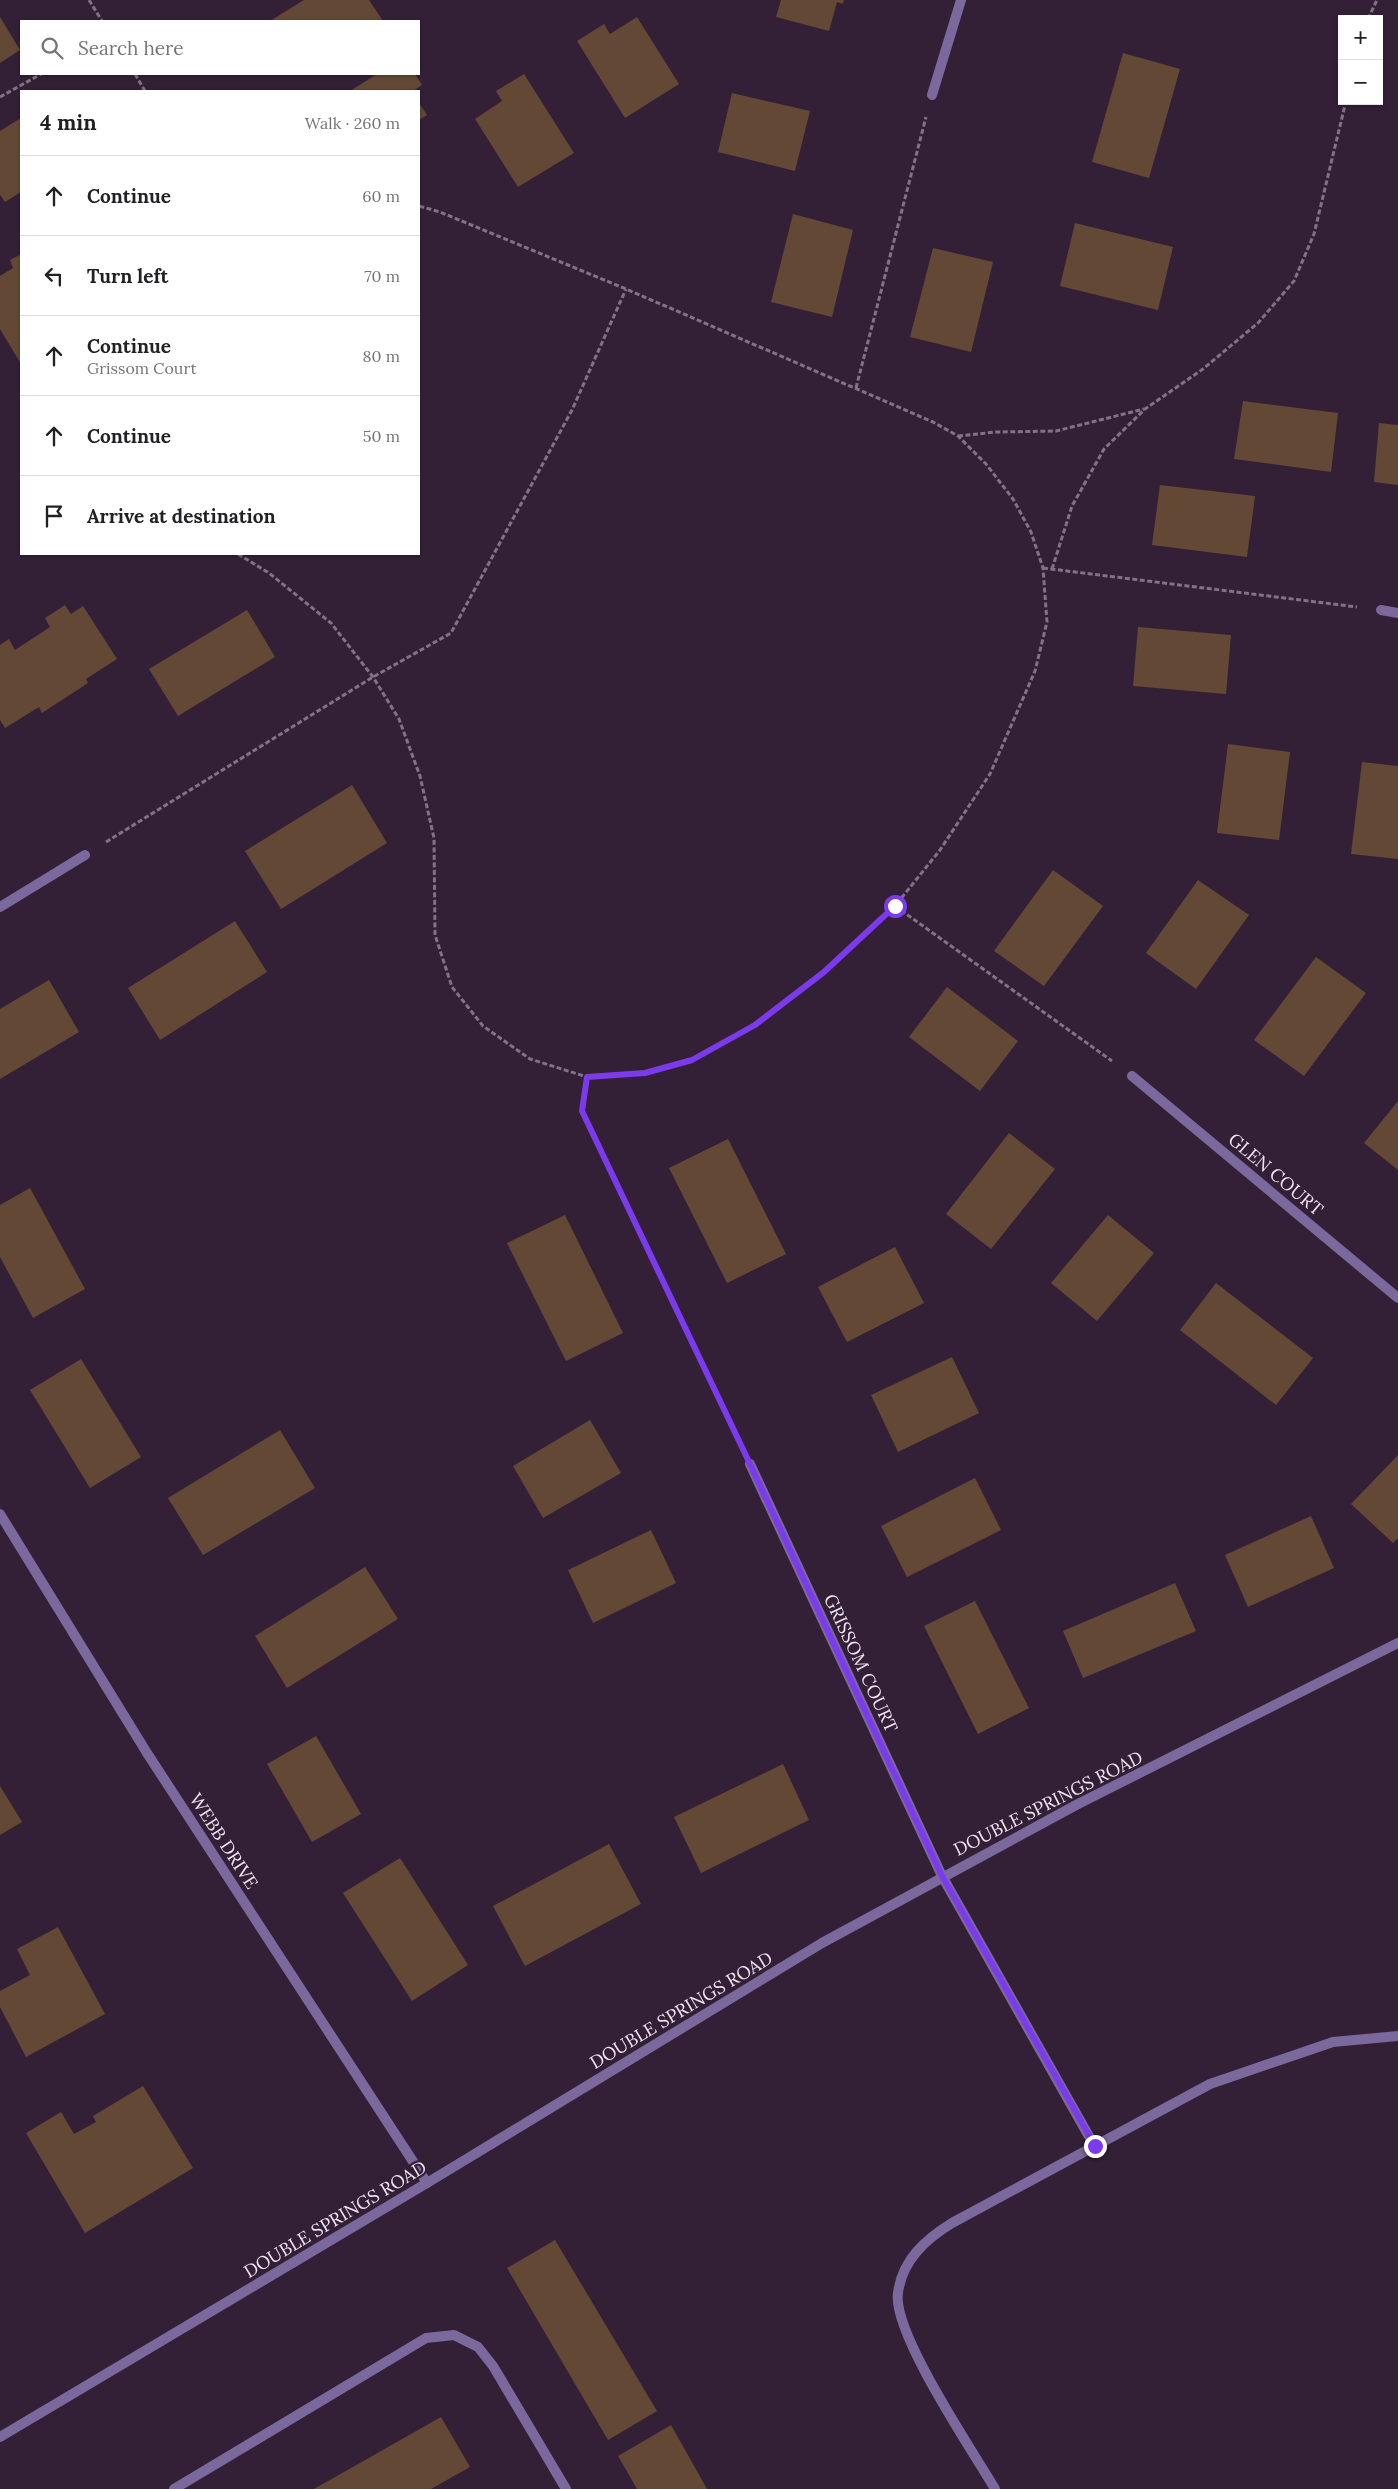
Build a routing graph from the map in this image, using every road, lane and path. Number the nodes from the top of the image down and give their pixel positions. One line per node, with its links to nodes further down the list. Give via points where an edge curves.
1 (89, 0): 5 (path)
2 (961, 0): 9 (street)
3 (1376, 0): 4 (path)
4 (1370, 15)
5 (101, 20)
6 (39, 75): 10 (path)
7 (136, 75): 8 (path)
8 (144, 90)
9 (932, 95): 14 (path)
10 (0, 97)
11 (1345, 105): 15 (path, via 1314,234 1294,281 1258,323 1203,369)
12 (420, 206): 13 (path)
13 (626, 289): 14 (path); 22 (path, via 572,410 451,633)
14 (856, 388): 16 (path)
15 (1145, 409): 16 (path, via 1056,431); 19 (path, via 1104,449 1072,506)
16 (958, 436): 18 (path, via 986,464 1013,499 1031,532)
17 (240, 555): 22 (path, via 269,573 331,624)
18 (1043, 568): 19 (path); 25 (path, via 1047,622 1035,671 994,766 940,850)
19 (1052, 569): 20 (path)
20 (1382, 610): 21 (street)
21 (1398, 613)
22 (373, 677): 23 (path); 27 (path, via 399,719 420,776 434,838 435,935 452,987 483,1026 530,1059)
23 (85, 856): 24 (street)
24 (0, 906)
25 (895, 906): 26 (path); 27 (path, via 824,972 755,1025 692,1060 645,1073)
26 (1132, 1076): 28 (street, GLEN COURT)
27 (587, 1077): 29 (path, via 582,1111)
28 (1398, 1298)
29 (750, 1464): 32 (street, GRISSOM COURT)
30 (0, 1514): 35 (street, WEBB DRIVE, via 148,1753)
31 (1398, 1643): 32 (street, DOUBLE SPRINGS ROAD)
32 (942, 1876): 34 (street, GRISSOM COURT); 35 (street, DOUBLE SPRINGS ROAD, via 822,1943)
33 (1398, 2036): 34 (street, via 1333,2042 1210,2084)
34 (1095, 2146): 39 (street, via 929,2238 915,2253 904,2273 898,2294 912,2349)
35 (427, 2183): 36 (street, DOUBLE SPRINGS ROAD)
36 (0, 2437)
37 (174, 2489): 38 (street, via 426,2338 454,2334 478,2347 493,2366)
38 (566, 2489)
39 (994, 2489)

